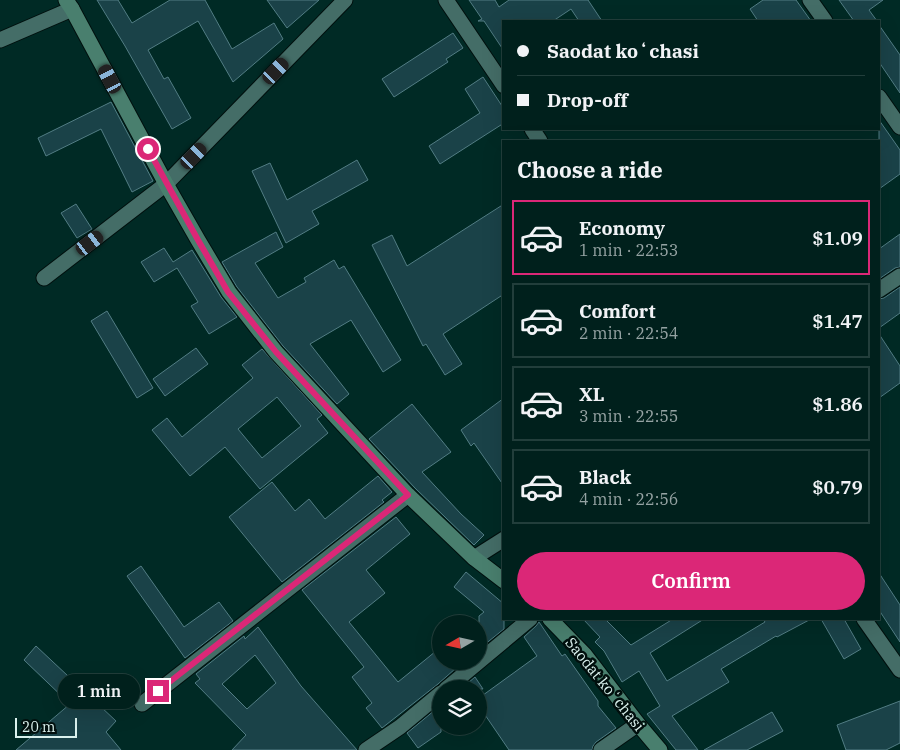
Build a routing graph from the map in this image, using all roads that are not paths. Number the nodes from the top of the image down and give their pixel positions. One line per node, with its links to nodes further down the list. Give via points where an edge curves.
1 (345, 0): 10 (street)
2 (446, 0): 7 (street)
3 (810, 0): 5 (street)
4 (69, 4): 6 (street); 10 (street)
5 (824, 20)
6 (0, 40)
7 (502, 83)
8 (880, 98): 9 (street)
9 (900, 127)
10 (166, 184): 12 (street); 14 (street, via 228,292 276,352)
11 (900, 276): 13 (street)
12 (44, 278)
13 (880, 289)
14 (408, 495): 16 (street); 24 (street)
15 (502, 539): 16 (street)
16 (474, 558): 17 (street)
17 (502, 579)
18 (529, 620): 22 (street)
19 (551, 620): 25 (street, Saodat koʻchasi, via 585,655)
20 (865, 620): 21 (street)
21 (900, 670)
22 (457, 680)
23 (432, 700): 26 (street)
24 (142, 704)
25 (638, 724): 27 (street); 28 (street, Saodat koʻchasi)
26 (366, 750)
27 (601, 750)
28 (660, 750)

